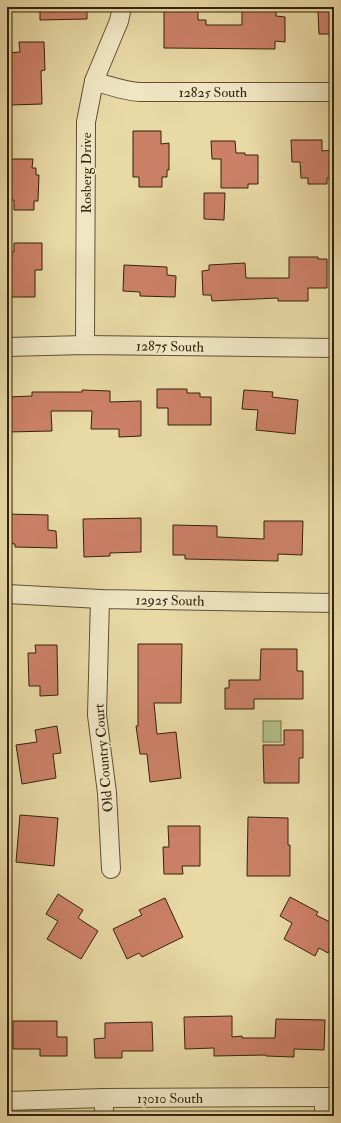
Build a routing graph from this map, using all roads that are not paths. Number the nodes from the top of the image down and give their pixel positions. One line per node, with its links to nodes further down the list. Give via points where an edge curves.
1 (122, 7): 2 (street, Rosberg Drive)
2 (94, 81): 3 (street, 12825 South, via 118,89 140,92); 4 (street, Rosberg Drive, via 86,122)
3 (334, 92)
4 (85, 345): 5 (street, 12875 South); 6 (street, 12875 South)
5 (7, 347)
6 (334, 348)
7 (7, 594): 8 (street, 12925 South)
8 (100, 599): 9 (street, 12925 South); 10 (street, Old Country Court, via 97,715 107,793)
9 (334, 603)
10 (111, 869)
11 (329, 1097): 12 (street, 13010 South); 15 (street)
12 (104, 1098): 13 (street, 13010 South); 14 (street)
13 (7, 1101)
14 (104, 1116)
15 (324, 1116)

